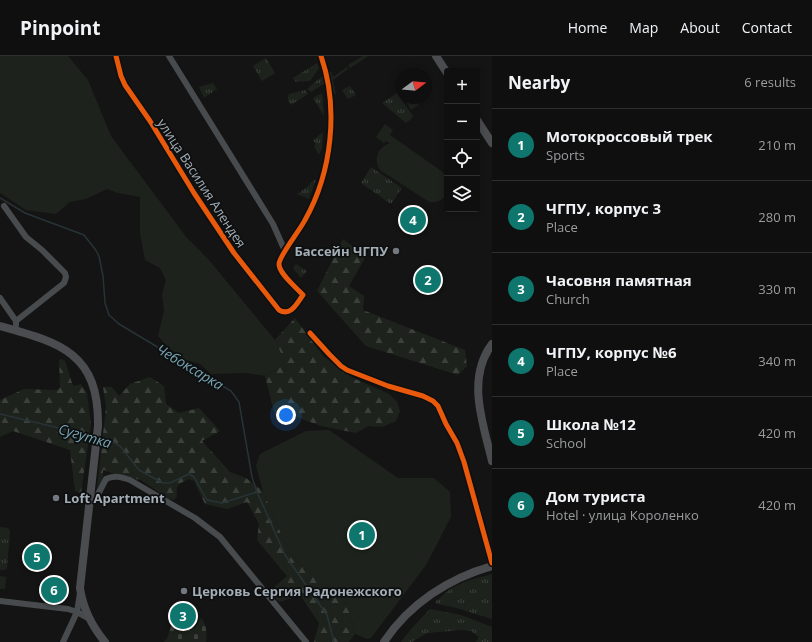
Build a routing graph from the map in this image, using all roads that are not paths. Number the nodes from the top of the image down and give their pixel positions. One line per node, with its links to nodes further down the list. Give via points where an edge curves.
1 (116, 56): 13 (street, улица Василия Алендея, via 125,84 194,193 239,261 283,312 291,310 304,295 280,268 280,258)
2 (168, 56): 13 (street, via 273,224)
3 (321, 56): 13 (street, via 328,84 330,107 324,174 306,218)
4 (436, 56): 6 (main road)
5 (441, 56): 7 (main road)
6 (444, 68)
7 (449, 68)
8 (480, 116): 10 (main road)
9 (480, 125): 11 (main road)
10 (492, 134)
11 (492, 143)
12 (4, 206): 15 (street, via 26,236 65,273 66,277 64,283)
13 (285, 251)
14 (0, 298): 15 (street)
15 (16, 321): 17 (street)
16 (0, 326): 17 (main road)
17 (15, 330): 21 (main road, via 68,350 87,372 98,414)
18 (310, 333): 22 (street, via 347,370 423,396 438,406 464,462)
19 (492, 344): 20 (main road, via 481,370 478,394)
20 (492, 461)
21 (89, 500): 23 (main road); 30 (street, via 96,498 106,480 122,477 195,518 220,537)
22 (492, 564): 27 (main road, via 447,584 424,600)
23 (80, 588): 25 (street); 26 (main road)
24 (0, 601): 25 (street, via 58,607)
25 (77, 612): 26 (street); 28 (street)
26 (88, 618): 29 (main road)
27 (400, 622): 31 (main road); 32 (main road)
28 (63, 642)
29 (105, 642)
30 (306, 642)
31 (384, 642)
32 (389, 642)

